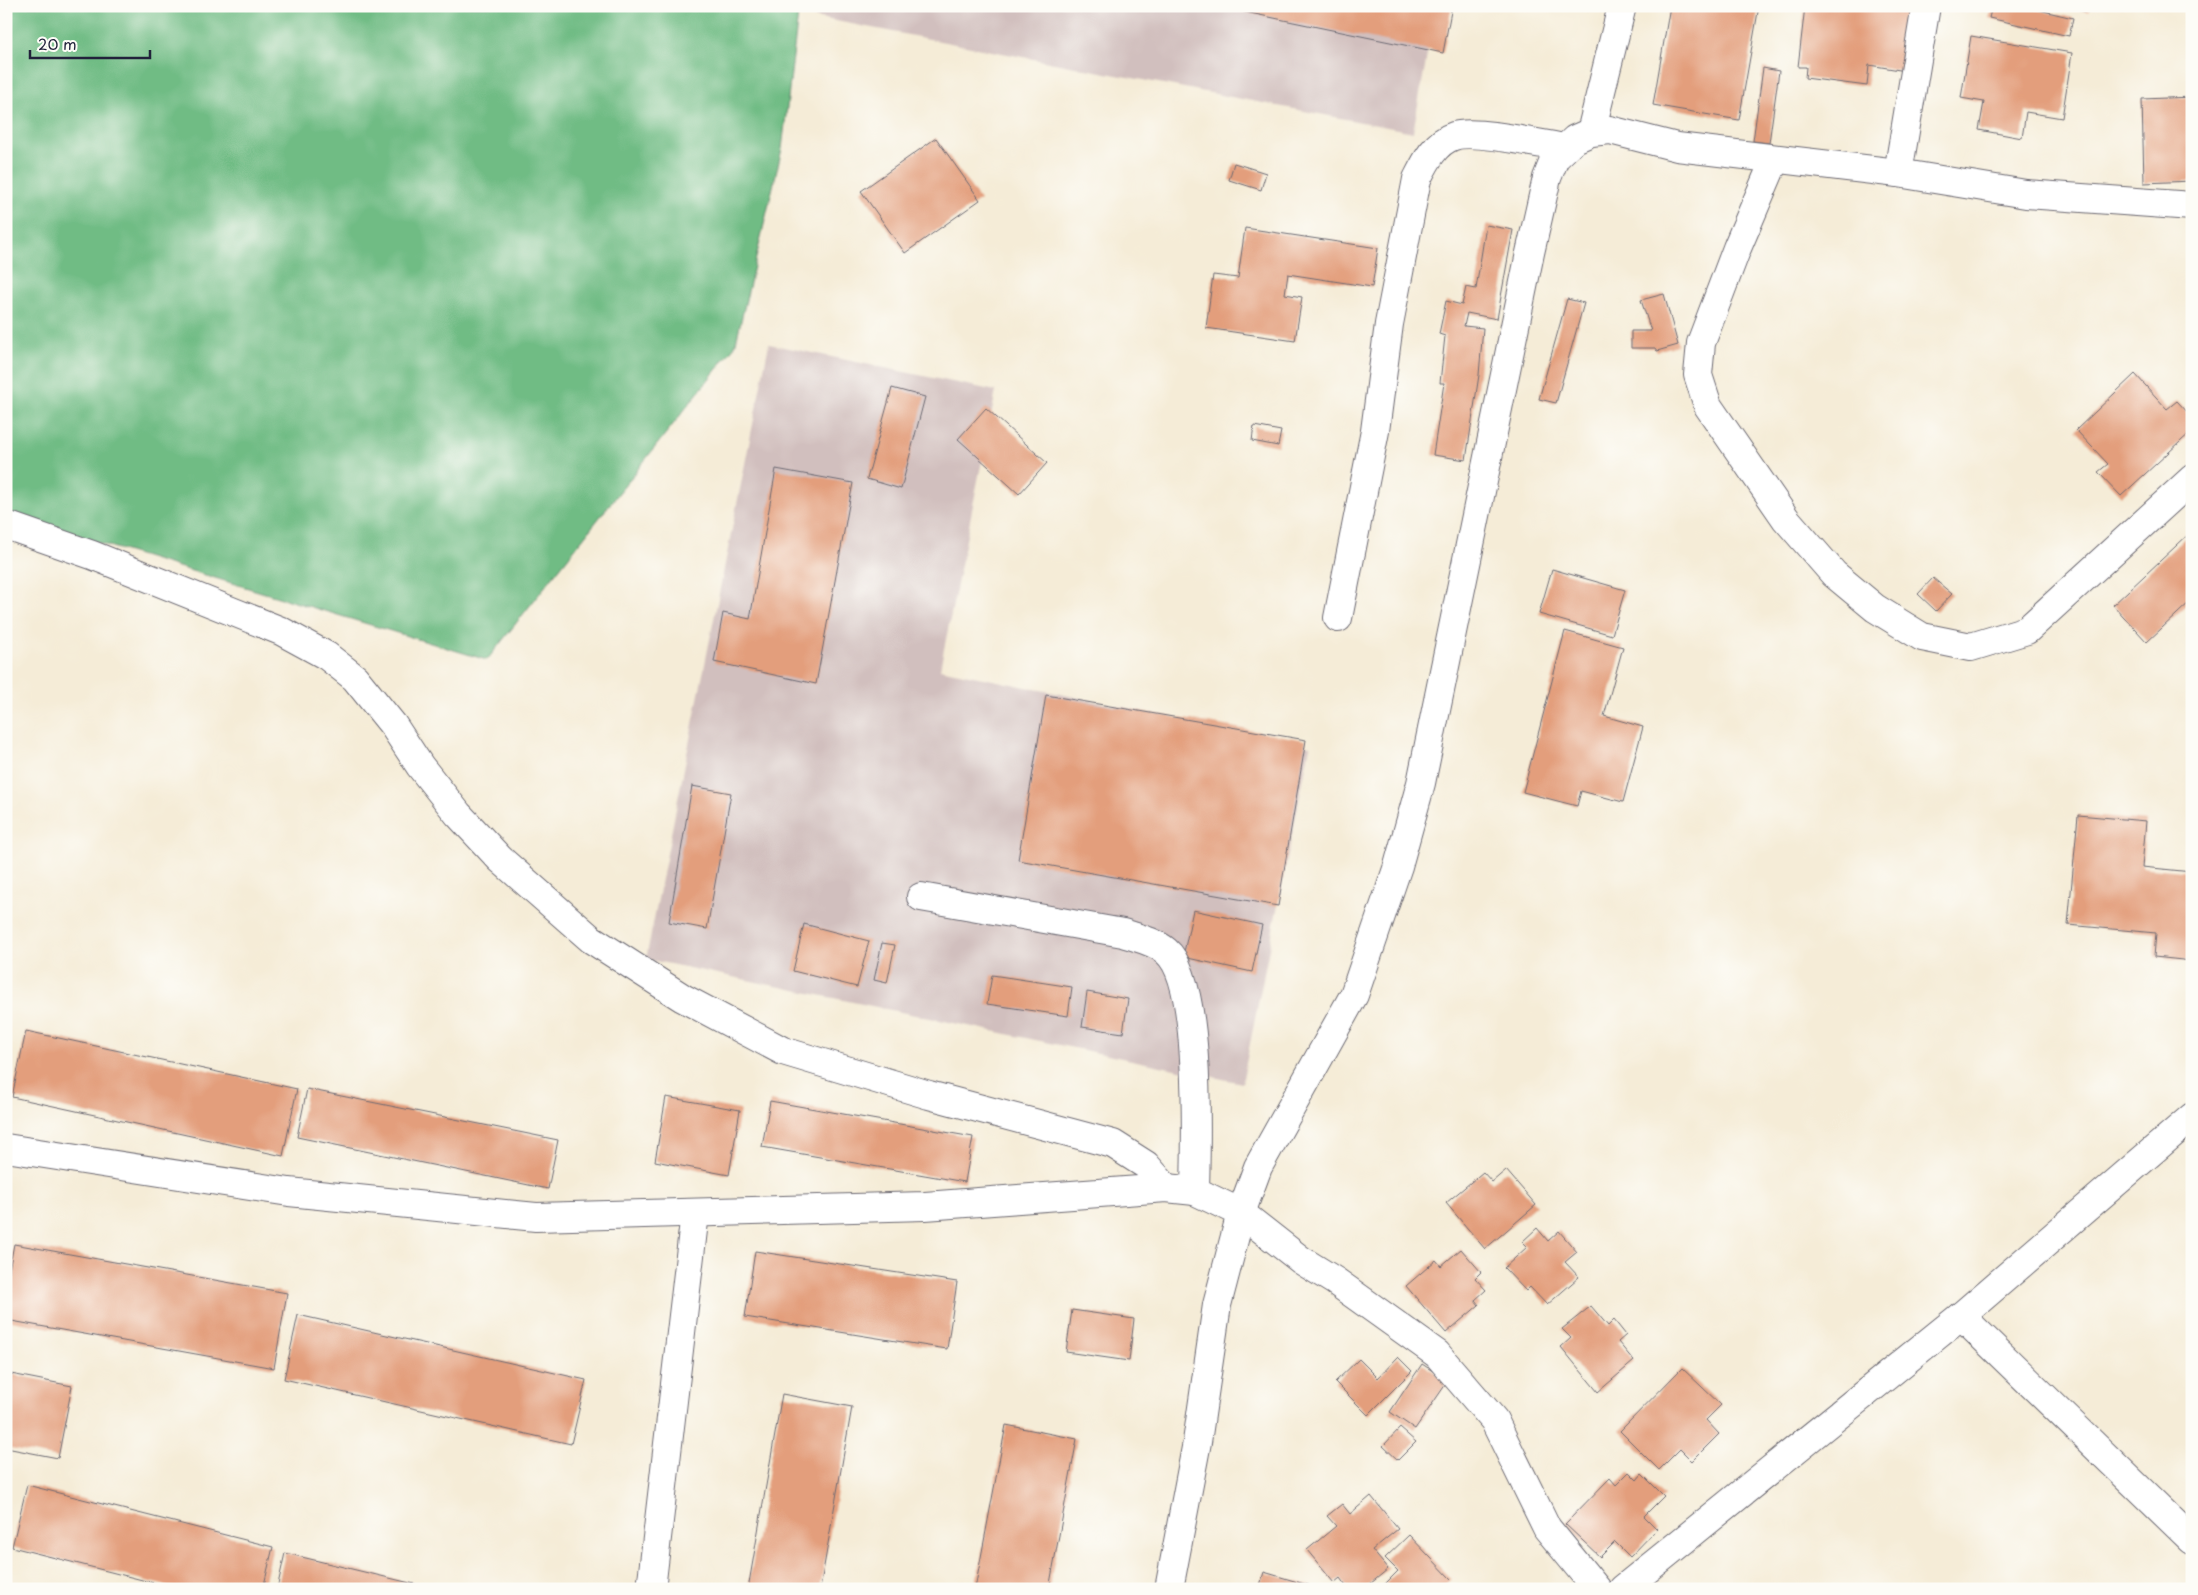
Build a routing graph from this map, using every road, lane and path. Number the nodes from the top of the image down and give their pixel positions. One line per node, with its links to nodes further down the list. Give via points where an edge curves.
1 (1622, 6): 3 (street)
2 (1926, 6): 6 (street)
3 (1591, 132): 4 (street); 5 (street, via 1610,130 1677,146)
4 (1564, 148): 10 (street, via 1469,134 1453,136 1440,144 1428,158 1417,179 1389,324 1375,431); 17 (street, via 1555,158 1547,178 1423,774 1398,866 1354,995 1258,1168)
5 (1775, 159): 6 (street); 8 (street, via 1736,248 1701,343 1698,375 1708,406 1786,519 1834,574 1875,608 1922,637 1971,647 2027,630)
6 (1898, 173): 7 (street, via 2026,194)
7 (2192, 206)
8 (2192, 479)
9 (6, 525): 14 (street, via 92,554 282,631 327,656 355,678 393,724 420,766 458,814 500,859 591,939 683,998 783,1051 929,1095 1114,1144 1146,1165)
10 (1338, 618)
11 (921, 897): 15 (street, via 1124,933 1167,951 1186,993 1196,1082)
12 (2192, 1117): 18 (street)
13 (6, 1148): 16 (street, via 289,1192 536,1217)
14 (1166, 1188): 15 (street); 16 (street, via 925,1206)
15 (1195, 1191): 17 (street)
16 (695, 1213): 20 (street)
17 (1241, 1213): 21 (street, via 1217,1305 1197,1442); 22 (street, via 1301,1260 1336,1281 1437,1354 1494,1420 1547,1528)
18 (1961, 1316): 19 (street); 23 (street)
19 (2192, 1540)
20 (651, 1589)
21 (1169, 1589)
22 (1597, 1589)
23 (1623, 1589)

